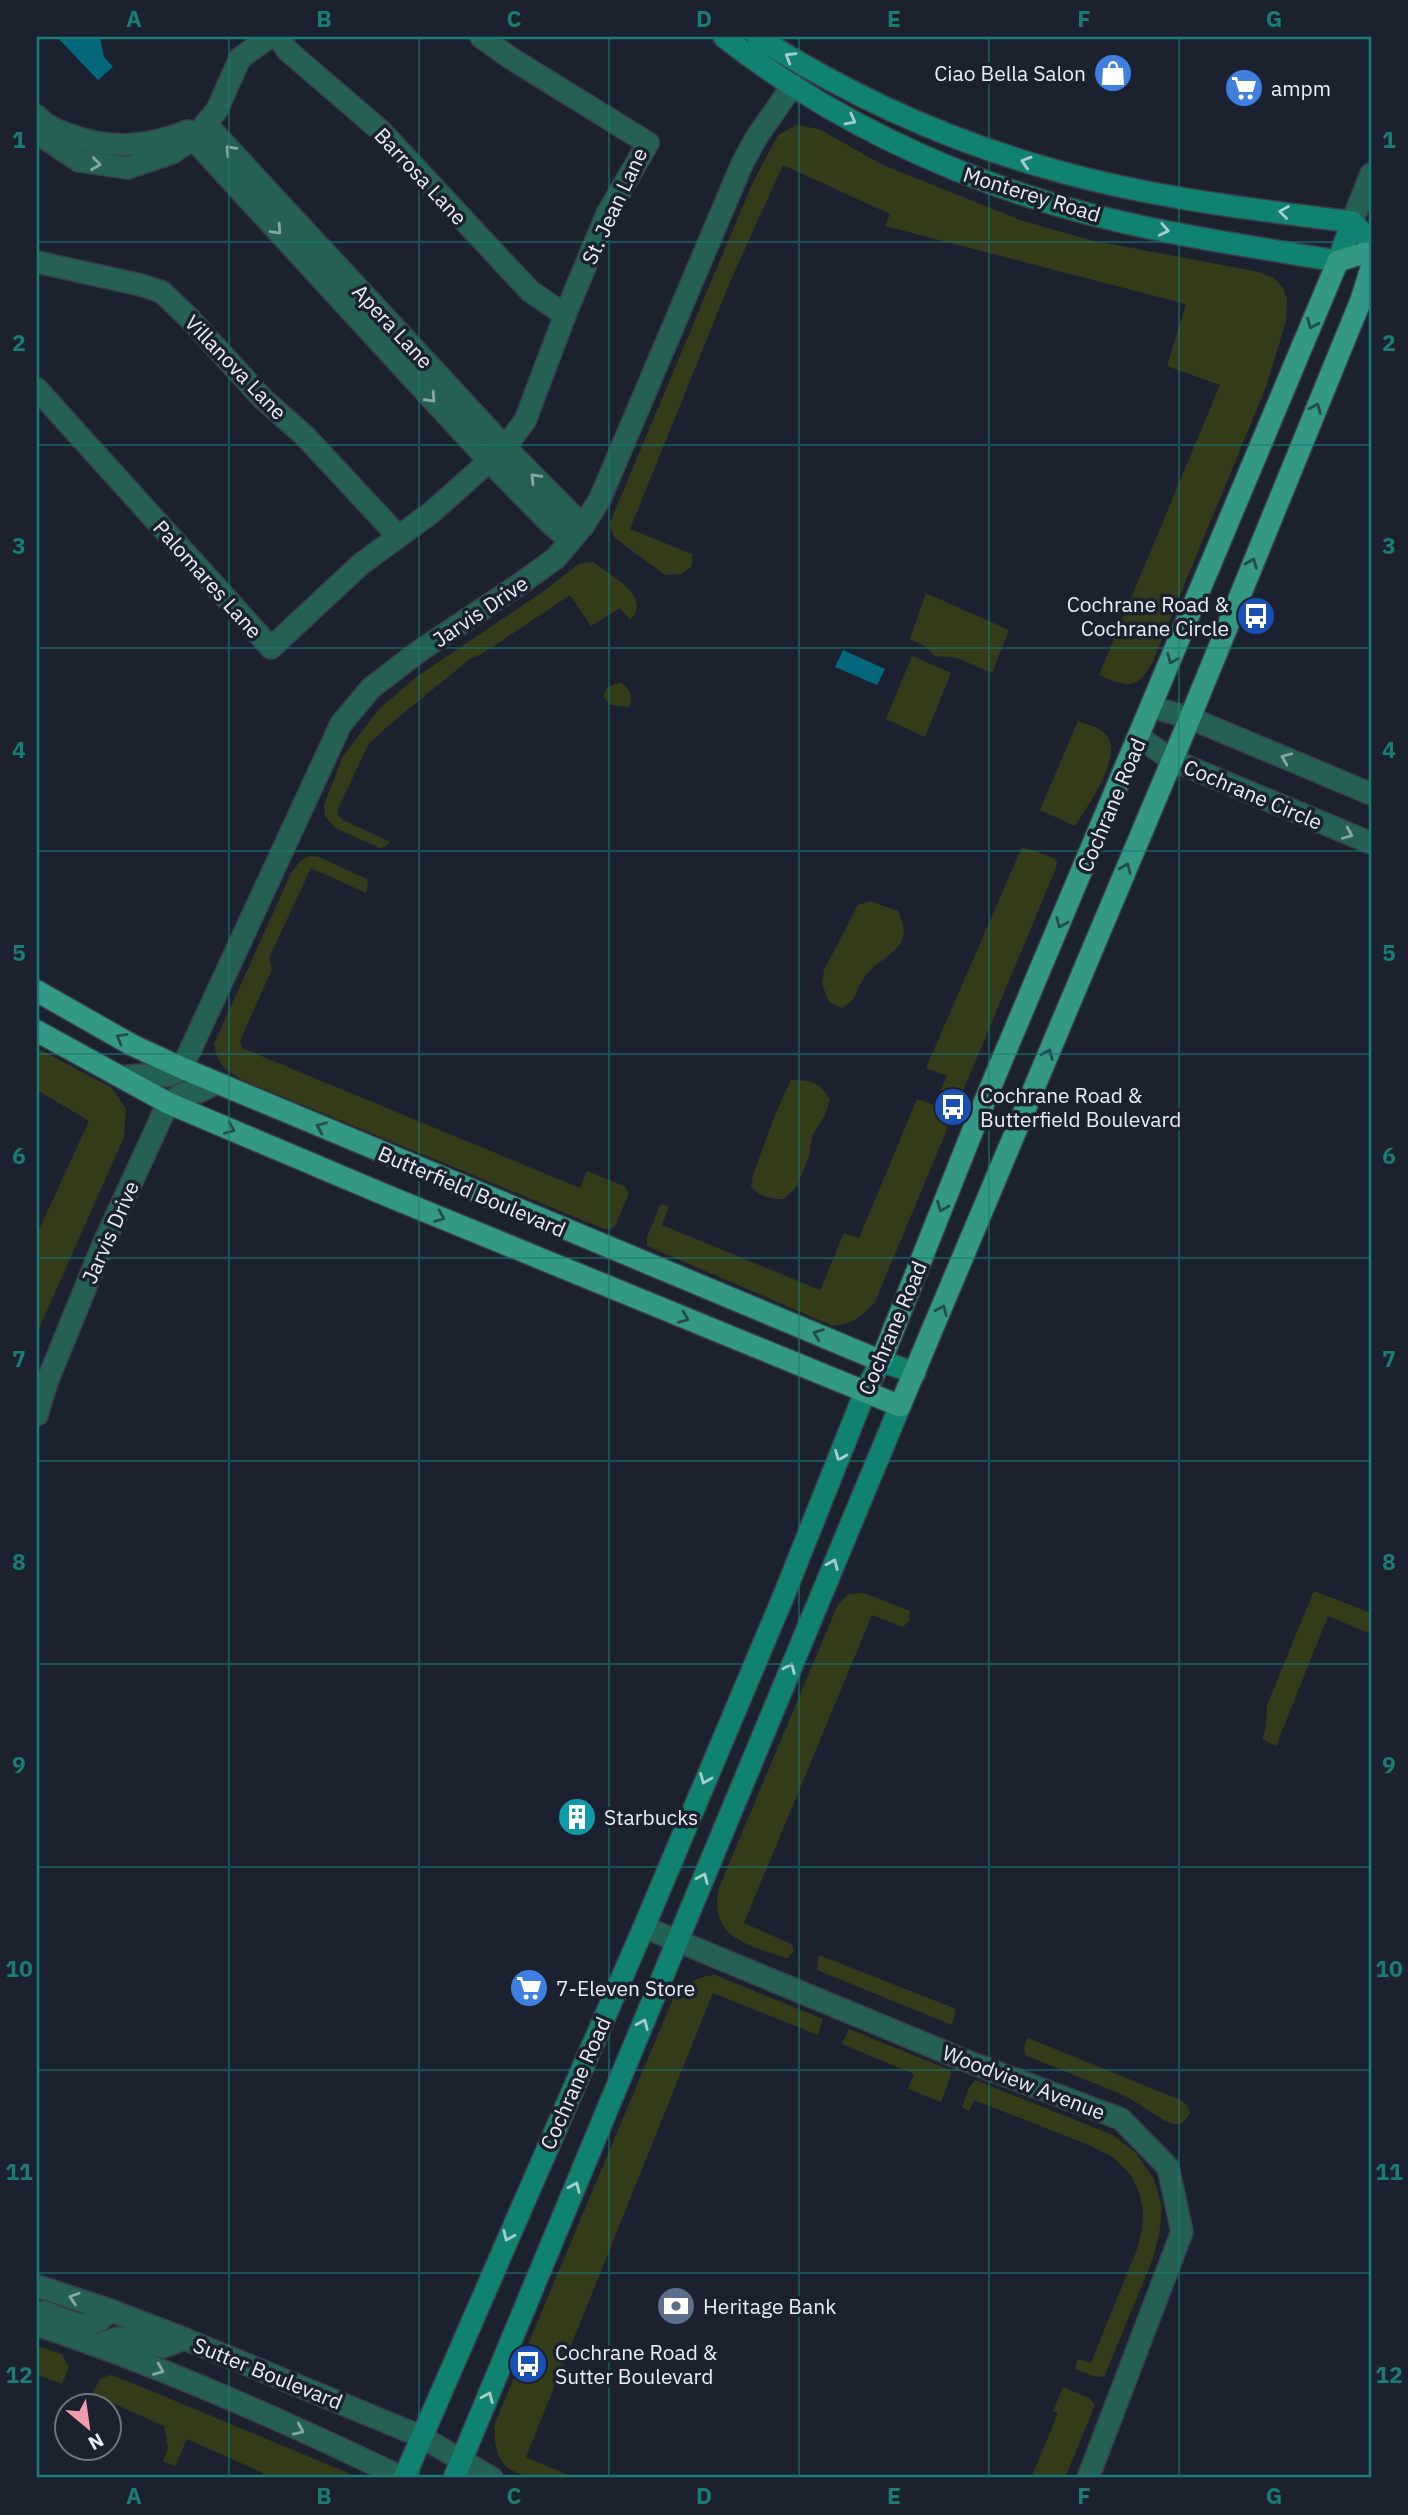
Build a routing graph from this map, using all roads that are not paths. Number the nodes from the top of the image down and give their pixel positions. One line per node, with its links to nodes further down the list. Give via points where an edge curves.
1 (270, 37): 8 (street, via 240,58 217,110)
2 (278, 37): 16 (street, Barrosa Lane, via 288,51 380,130 530,291)
3 (481, 37): 16 (street, St. Jean Lane, via 648,143 607,214)
4 (724, 37): 6 (main road, Monterey Road)
5 (757, 37): 10 (main road, Monterey Road, one-way to 5, via 1184,198 1048,169 894,112)
6 (793, 85): 13 (main road, Monterey Road, one-way to 13, via 925,157 1031,197 1176,232); 19 (street, Jarvis Drive, via 736,176 600,499)
7 (38, 123): 8 (street, via 90,142 124,146)
8 (199, 131): 18 (street, Apera Lane)
9 (1371, 174): 10 (street, Cochrane Road)
10 (1352, 222): 11 (main road); 13 (main road, Cochrane Road)
11 (1371, 242)
12 (1371, 250): 13 (main road, Monterey Road)
13 (1338, 261): 21 (main road, Cochrane Road, one-way to 21)
14 (37, 262): 20 (street, Villanova Lane, via 162,292)
15 (1371, 268): 22 (main road, Cochrane Road, one-way to 15)
16 (565, 315): 18 (street, St. Jean Lane, via 524,421)
17 (37, 389): 20 (street, Palomares Lane, via 271,649 361,564)
18 (497, 454): 19 (street, Apera Lane); 20 (street, Palomares Lane)
19 (577, 533): 29 (street, Jarvis Drive, via 556,558 372,688 341,724)
20 (398, 536)
21 (1152, 707): 22 (street); 23 (main road, Cochrane Road)
22 (1190, 718): 24 (main road, Cochrane Road); 25 (street, one-way to 22)
23 (1139, 737): 24 (street, Cochrane Circle); 33 (main road, Cochrane Road, one-way to 33, via 978,1117)
24 (1172, 760): 26 (street, Cochrane Circle, one-way to 26); 34 (main road, Cochrane Road, one-way to 24)
25 (1371, 794)
26 (1371, 843)
27 (37, 990): 29 (main road, Butterfield Boulevard, one-way to 27, via 132,1045)
28 (37, 1031): 30 (main road, Butterfield Boulevard)
29 (183, 1068): 30 (street, via 165,1078); 31 (main road, Butterfield Boulevard)
30 (121, 1077): 32 (main road, Butterfield Boulevard)
31 (218, 1083): 32 (street); 33 (main road, Butterfield Boulevard, one-way to 31)
32 (167, 1103): 35 (main road, Butterfield Boulevard, one-way to 35); 37 (street, Jarvis Drive, via 102,1247)
33 (881, 1361): 34 (main road, Butterfield Boulevard); 35 (main road, Cochrane Road)
34 (915, 1373): 36 (main road, Cochrane Road)
35 (865, 1392): 36 (main road, Butterfield Boulevard); 38 (main road, Cochrane Road, one-way to 38)
36 (900, 1406): 39 (main road, Cochrane Road, one-way to 36)
37 (37, 1415)
38 (644, 1927): 39 (street, Woodview Avenue); 46 (main road, Cochrane Road, one-way to 46)
39 (677, 1941): 47 (main road, Cochrane Road, one-way to 39); 50 (street, Woodview Avenue, via 969,2062 1121,2119 1168,2167 1182,2232)
40 (37, 2286): 41 (street, Sutter Boulevard, one-way to 40)
41 (110, 2310): 42 (street, via 93,2325 44,2312); 44 (street, Sutter Boulevard)
42 (37, 2316)
43 (37, 2325): 45 (street, Sutter Boulevard)
44 (185, 2339): 45 (street, via 163,2347 130,2338); 46 (street, Sutter Boulevard)
45 (96, 2344): 48 (street, Sutter Boulevard, one-way to 48)
46 (420, 2436): 47 (street, Sutter Boulevard); 48 (main road, Cochrane Road)
47 (458, 2469): 49 (street, Sutter Boulevard)
48 (403, 2478)
49 (492, 2478)
50 (1088, 2478)

